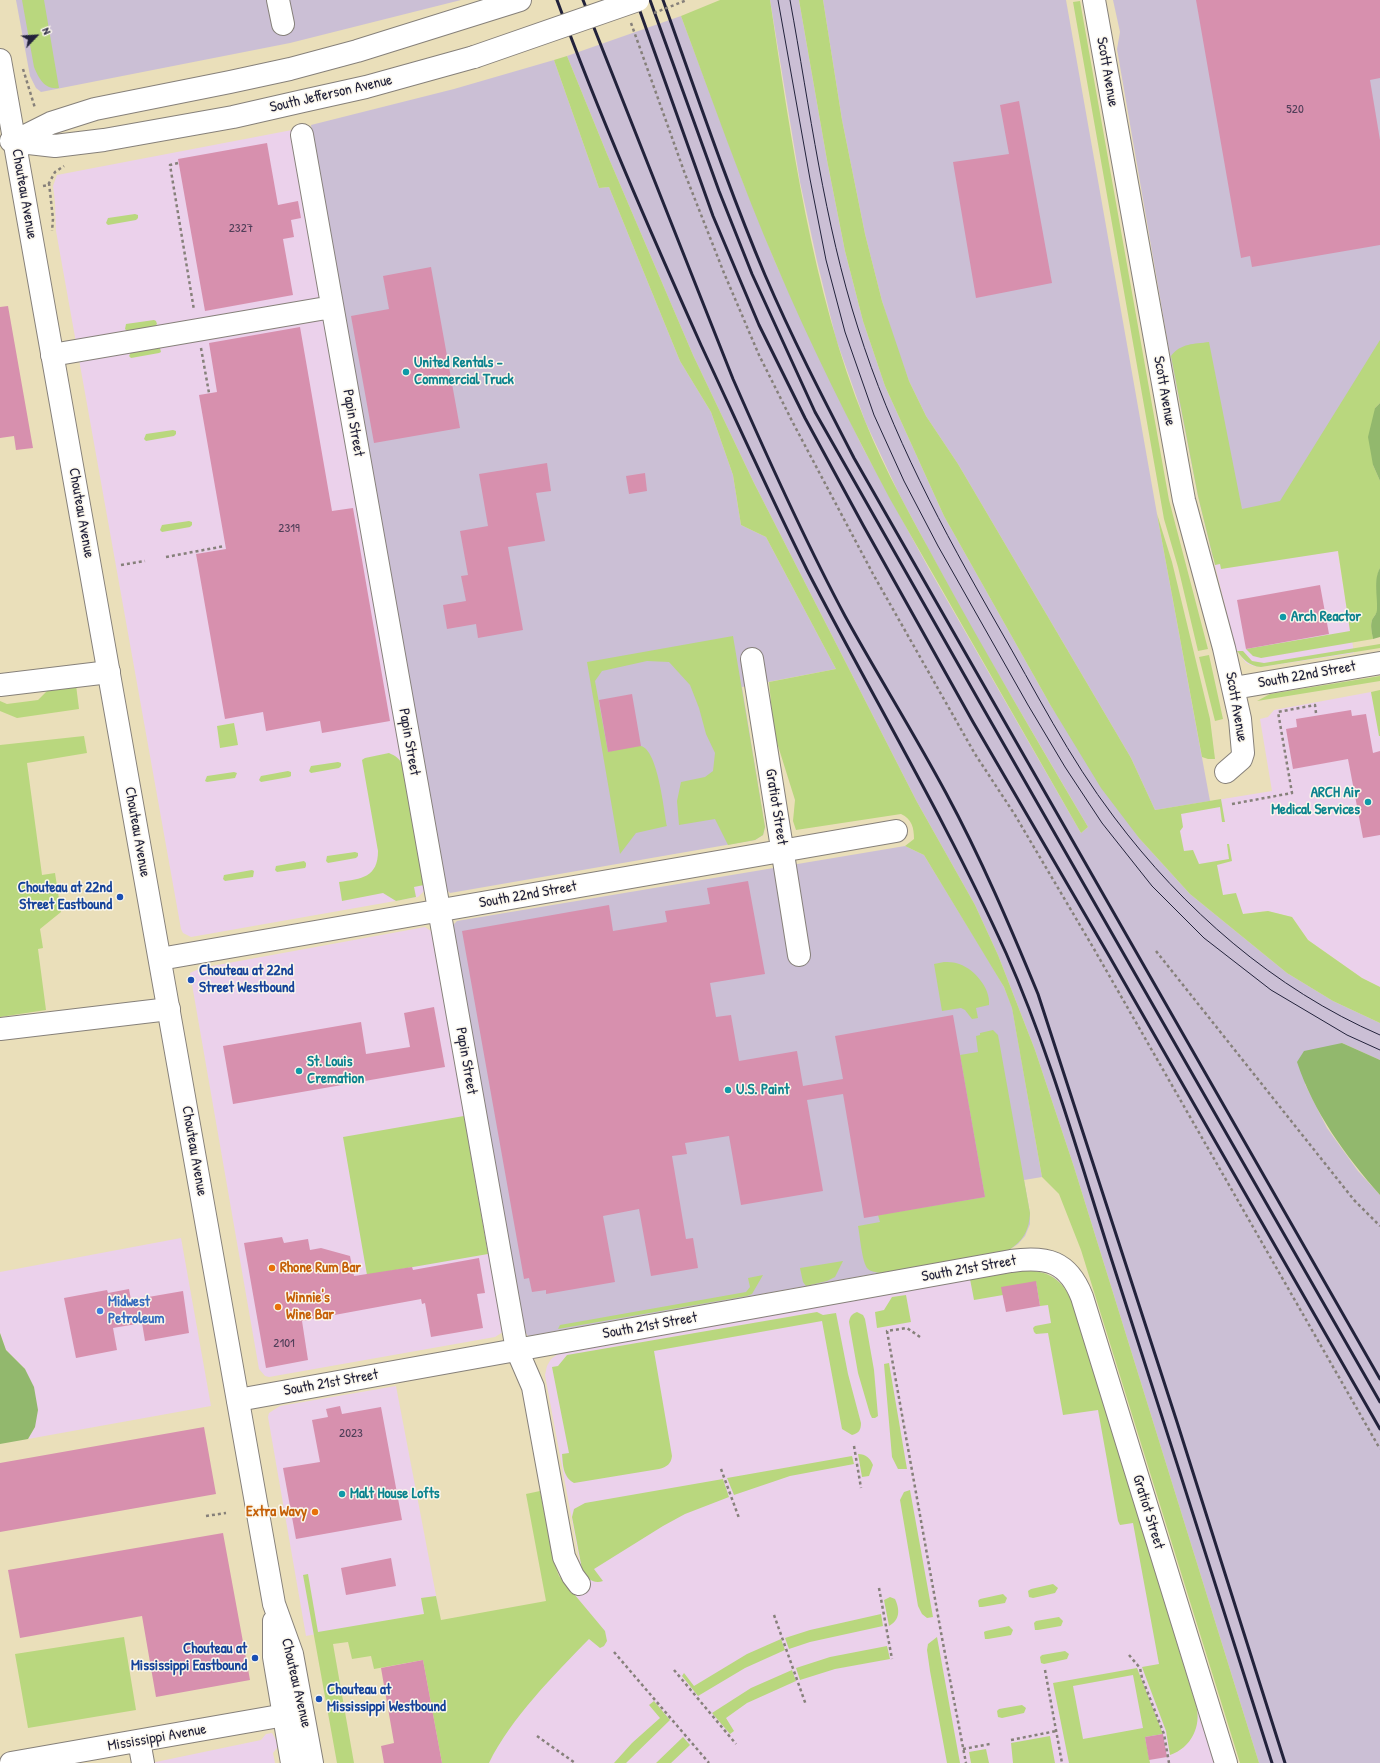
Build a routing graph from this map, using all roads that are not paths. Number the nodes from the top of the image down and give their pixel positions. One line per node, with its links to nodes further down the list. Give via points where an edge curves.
1 (278, 0): 5 (street)
2 (520, 0): 8 (street, via 357,51 290,69 95,109)
3 (638, 0): 8 (street, South Jefferson Avenue, bridge, via 474,57 303,101 104,140 55,146)
4 (1094, 0): 15 (street, Scott Avenue, via 1184,500)
5 (283, 24)
6 (0, 60): 8 (street, Chouteau Avenue)
7 (302, 135): 9 (street, Papin Street)
8 (7, 142): 10 (street, Chouteau Avenue)
9 (332, 307): 10 (street); 19 (street, Papin Street)
10 (52, 355): 13 (street, Chouteau Avenue)
11 (752, 659): 18 (street, Gratiot Street)
12 (1380, 662): 15 (street, South 22nd Street)
13 (109, 672): 14 (street); 21 (street, Chouteau Avenue)
14 (0, 685)
15 (1234, 688): 16 (street, Scott Avenue, via 1244,744 1240,759)
16 (1226, 772)
17 (896, 832): 18 (street, South 22nd Street)
18 (783, 851): 19 (street, South 22nd Street); 20 (street, Gratiot Street)
19 (440, 910): 21 (street, South 22nd Street); 25 (street, Papin Street)
20 (799, 955)
21 (160, 959): 22 (street, Chouteau Avenue)
22 (169, 1009): 23 (street); 26 (street, Chouteau Avenue)
23 (0, 1030)
24 (1062, 1266): 25 (street, South 21st Street, via 1045,1260 1024,1259); 34 (street, Gratiot Street, via 1076,1283 1082,1297)
25 (517, 1350): 26 (street, South 21st Street); 27 (street, Papin Street, via 533,1387 564,1557)
26 (238, 1400): 28 (street, Chouteau Avenue, via 274,1604 292,1654)
27 (580, 1584)
28 (294, 1714): 29 (street, Mississippi Avenue); 32 (street, Chouteau Avenue); 33 (street, Chouteau Avenue)
29 (139, 1741): 30 (street, Mississippi Avenue); 31 (street)
30 (11, 1763)
31 (143, 1763)
32 (292, 1763)
33 (312, 1763)
34 (1226, 1763)

